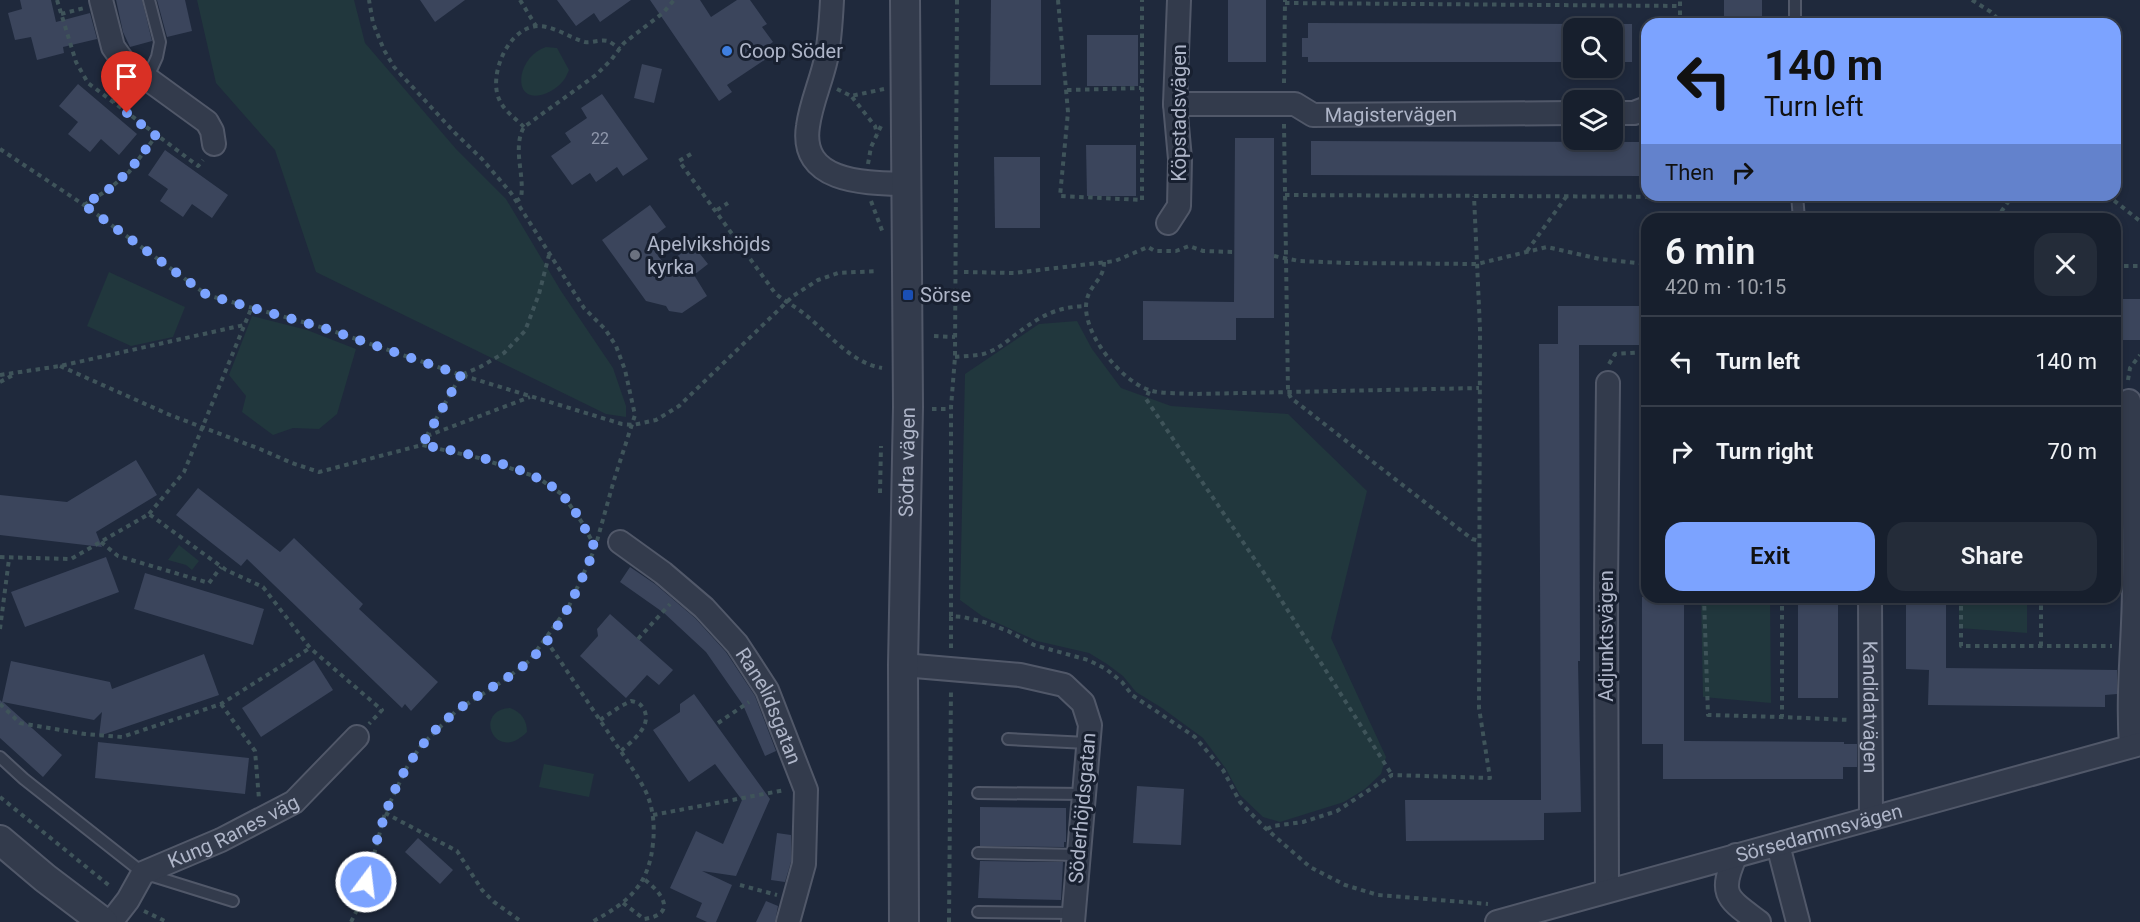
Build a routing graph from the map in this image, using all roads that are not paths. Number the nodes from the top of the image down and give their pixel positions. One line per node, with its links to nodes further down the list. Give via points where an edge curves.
1 (101, 0): 8 (street, via 113,47 123,61)
2 (149, 0): 8 (lane, via 160,42)
3 (832, 0): 14 (street, via 826,59 807,126 809,147 831,174 869,183)
4 (905, 0): 14 (street, Södra vägen)
5 (1179, 0): 9 (street, Köpstadsvägen)
6 (1795, 0): 7 (lane)
7 (1795, 18)
8 (147, 80): 13 (street, via 207,122)
9 (1175, 104): 11 (street, Magistervägen, via 1295,104 1313,115); 15 (street, Köpstadsvägen, via 1179,206)
10 (1641, 110): 12 (street)
11 (1563, 113)
12 (1623, 113)
13 (213, 144)
14 (906, 184): 20 (street, Södra vägen, via 908,406)
15 (1168, 223)
16 (1608, 382): 35 (street, Adjunktsvägen)
17 (2129, 401): 24 (street, via 2134,585 2129,717)
18 (620, 542): 41 (street, Ranelidsgatan, via 704,608 737,644 768,690 807,790 804,864)
19 (1870, 603): 28 (street, Kandidatvägen)
20 (903, 665): 23 (street, Söderhöjdsgatan, via 1020,675 1064,685 1083,703 1090,725); 42 (street, Södra vägen)
21 (357, 737): 34 (street, Kung Ranes väg, via 294,802 221,840)
22 (1008, 740): 23 (lane)
23 (1088, 743): 27 (street, Söderhöjdsgatan)
24 (2136, 745): 28 (street, Sörsedammsvägen)
25 (0, 757): 34 (lane)
26 (978, 793): 27 (lane)
27 (1084, 794): 32 (street, Söderhöjdsgatan)
28 (1871, 817): 30 (street, Sörsedammsvägen)
29 (0, 840): 39 (street)
30 (1778, 845): 33 (street, Sörsedammsvägen); 45 (street)
31 (978, 853): 32 (lane)
32 (1078, 855): 38 (street, Söderhöjdsgatan)
33 (1736, 855): 35 (street, Sörsedammsvägen); 44 (street, via 1725,884 1728,896)
34 (143, 873): 36 (lane); 40 (street, Kung Ranes väg)
35 (1607, 890): 43 (street, Sörsedammsvägen)
36 (233, 901)
37 (978, 912): 38 (lane)
38 (1073, 917)
39 (103, 922)
40 (111, 922)
41 (788, 922)
42 (904, 922)
43 (1497, 922)
44 (1759, 922)
45 (1798, 922)

